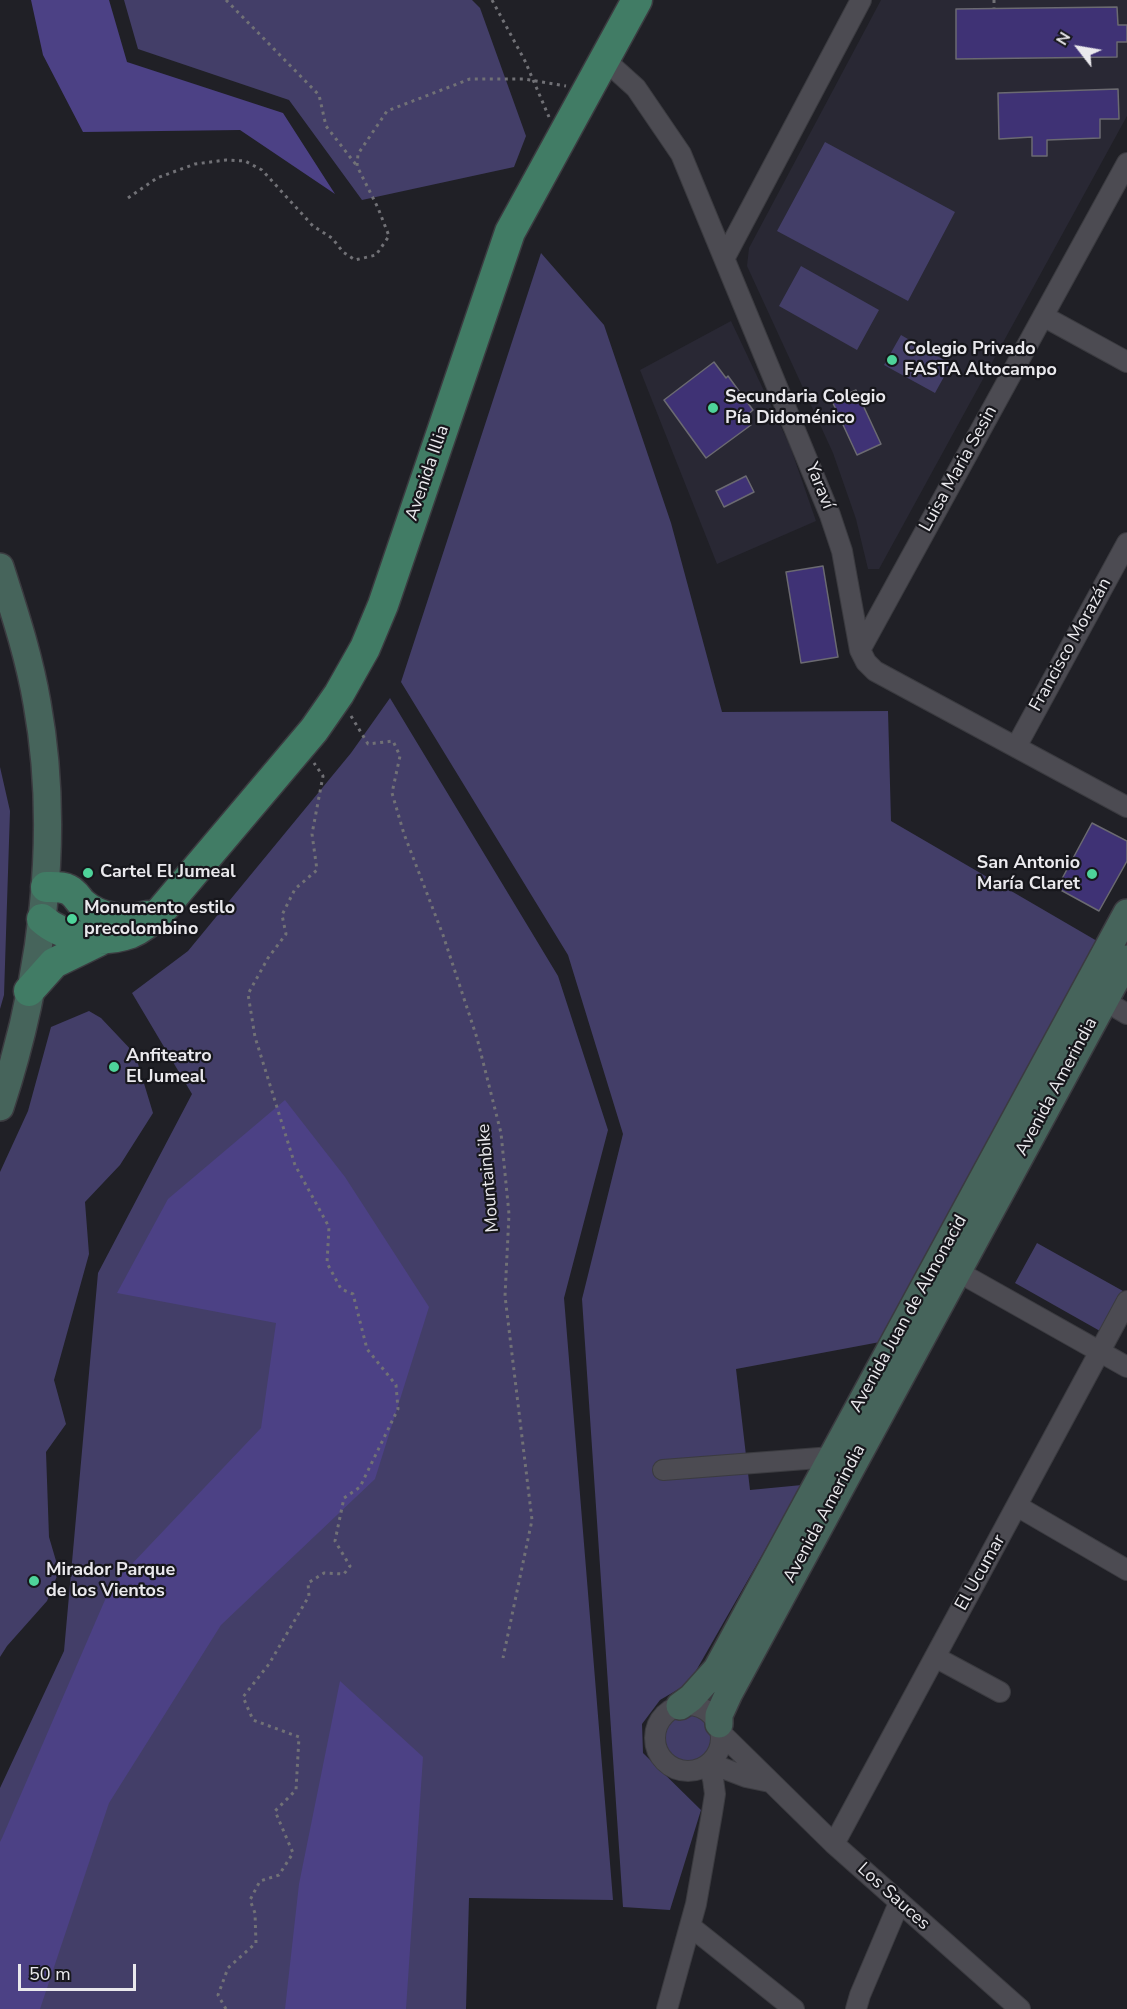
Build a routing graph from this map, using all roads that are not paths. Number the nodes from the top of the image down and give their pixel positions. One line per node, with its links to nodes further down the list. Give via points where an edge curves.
1 (637, 0): 3 (main road, Avenida Illia)
2 (861, 0): 5 (street)
3 (605, 60): 5 (street, Yaraví, via 636,88 681,154); 14 (main road, Avenida Illia, via 507,240 387,594 365,648 339,694 302,744)
4 (1127, 163): 6 (street, Luisa Maria Sesin)
5 (725, 257): 10 (street, Yaraví, via 830,515 842,551)
6 (1043, 316): 7 (street); 10 (street, Luisa Maria Sesin)
7 (1127, 362)
8 (1127, 543): 11 (street, Francisco Morazán)
9 (0, 567): 13 (street, via 38,704 47,798)
10 (860, 650): 11 (street, Yaraví, via 875,671)
11 (1016, 747): 12 (street, Yaraví)
12 (1127, 807)
13 (46, 887): 14 (main road, via 73,892 82,904 113,918 139,918); 16 (street)
14 (161, 911): 17 (main road, Avenida Illia, via 130,933)
15 (1127, 914): 20 (street)
16 (42, 920): 17 (main road, Avenida Illia, via 73,936); 19 (street)
17 (105, 938): 19 (main road, Avenida Illia, via 54,963)
18 (1127, 959): 20 (street, Avenida Amerindia)
19 (29, 992): 22 (street)
20 (1095, 995): 21 (street); 23 (street, Avenida Amerindia)
21 (1127, 1014)
22 (0, 1107)
23 (948, 1266): 25 (street); 27 (street, Avenida Juan de Almonacid); 34 (street, Avenida Amerindia, via 729,1693 719,1715)
24 (1127, 1300): 25 (street, El Ucumar)
25 (1100, 1352): 26 (street); 29 (street, El Ucumar)
26 (1127, 1367)
27 (832, 1457): 28 (street); 33 (street, Avenida Juan de Almonacid, via 717,1669)
28 (663, 1470)
29 (1017, 1506): 30 (street); 31 (street, El Ucumar)
30 (1127, 1570)
31 (935, 1657): 32 (street); 39 (street, El Ucumar)
32 (1000, 1692)
33 (680, 1706): 34 (street, via 707,1710); 36 (street, via 662,1718 655,1738 662,1759)
34 (720, 1729): 35 (street, via 722,1743); 37 (street, Los Sauces)
35 (710, 1765): 36 (street, via 689,1772); 37 (street); 38 (street, via 715,1794)
36 (677, 1770): 38 (street, via 701,1788)
37 (770, 1782): 39 (street, Los Sauces)
38 (712, 1813): 41 (street)
39 (834, 1844): 40 (street, Los Sauces)
40 (899, 1903): 44 (street); 45 (street, Los Sauces)
41 (690, 1926): 42 (street); 43 (street)
42 (667, 2009)
43 (794, 2009)
44 (856, 2009)
45 (1020, 2009)

